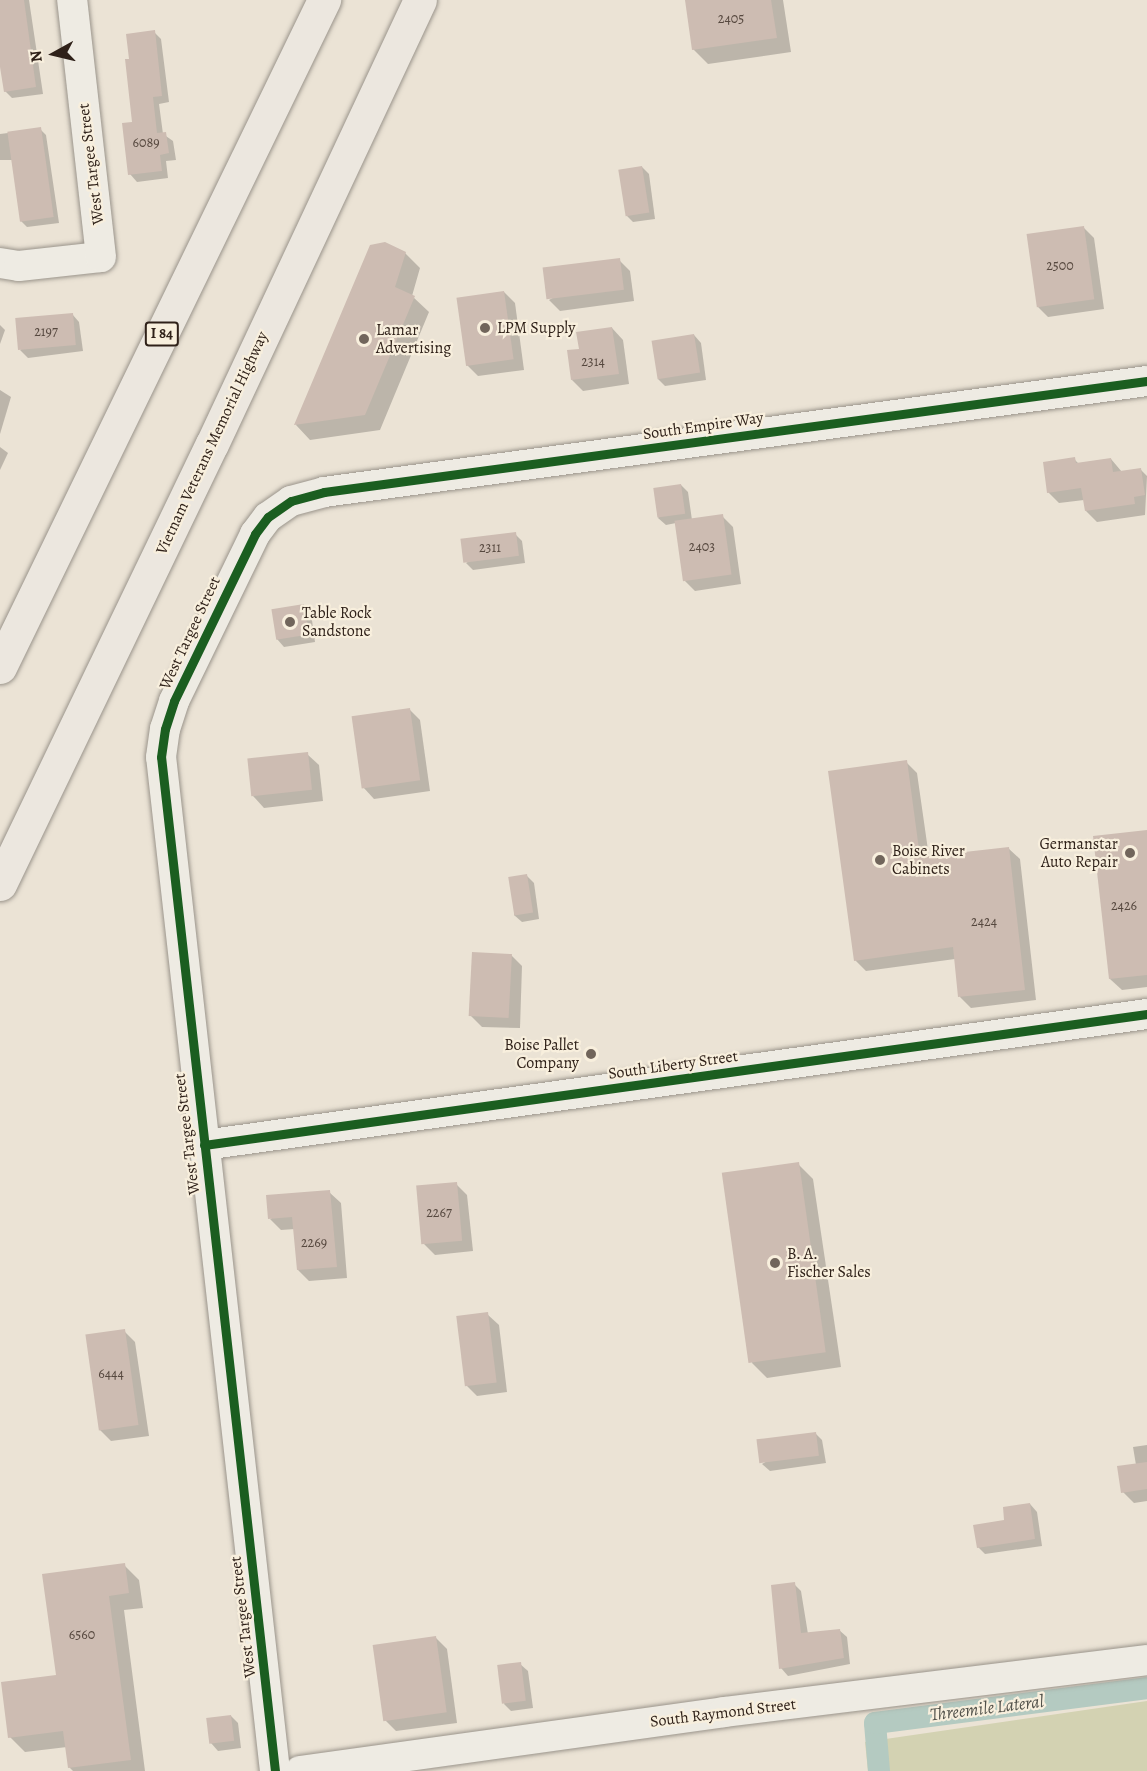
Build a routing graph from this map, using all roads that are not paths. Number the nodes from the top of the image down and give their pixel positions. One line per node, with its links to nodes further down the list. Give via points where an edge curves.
1 (72, 0): 4 (street, West Targee Street, via 101,257 19,266)
2 (324, 0): 7 (highway, I 84)
3 (420, 0): 8 (highway, Vietnam Veterans Memorial Highway)
4 (0, 263)
5 (1147, 381): 6 (street, South Empire Way, via 324,492 291,501)
6 (268, 517): 10 (street, West Targee Street, via 242,556 174,701 161,757)
7 (0, 668)
8 (0, 884)
9 (1147, 1014): 10 (street, South Liberty Street)
10 (204, 1145): 12 (street, West Targee Street)
11 (1147, 1660): 13 (street, South Raymond Street)
12 (275, 1771)
13 (300, 1771)

